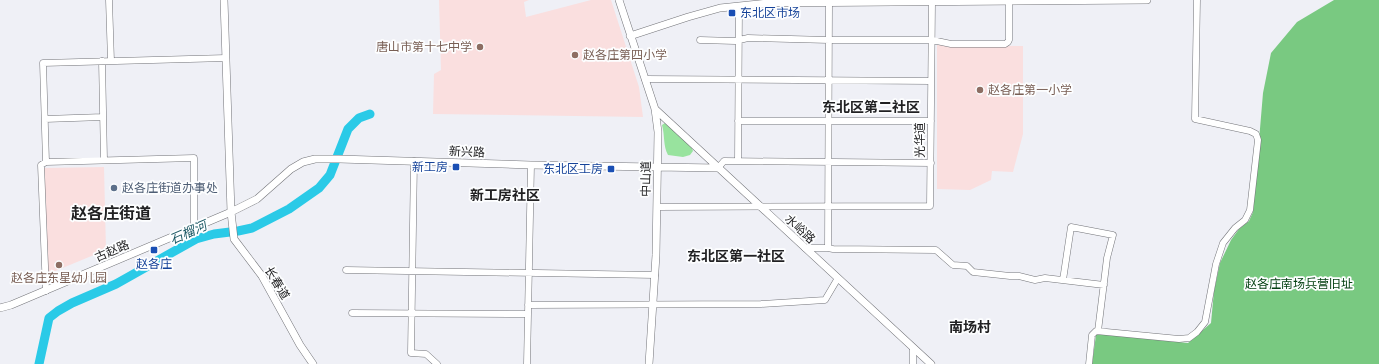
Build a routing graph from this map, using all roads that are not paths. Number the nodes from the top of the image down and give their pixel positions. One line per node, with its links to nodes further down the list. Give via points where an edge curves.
1 (109, 0): 18 (street)
2 (224, 0): 16 (street, 长春道)
3 (619, 0): 11 (street, 中山道)
4 (1147, 0): 7 (street)
5 (1197, 0): 59 (street, via 1195,119 1256,134 1258,140 1250,210 1245,220 1223,243 1216,264 1205,322 1197,332 1189,338 1179,339)
6 (858, 1): 8 (street); 9 (street)
7 (1009, 1): 8 (street); 15 (street, via 1007,44 951,44)
8 (932, 2): 15 (street, 光华道)
9 (830, 3): 10 (street, via 768,3); 14 (street)
10 (739, 6): 11 (street, via 720,8); 13 (street)
11 (630, 36): 19 (street, 中山道)
12 (700, 40): 13 (street)
13 (739, 40): 14 (street); 20 (street)
14 (829, 40): 15 (street); 21 (street)
15 (932, 40): 22 (street, 光华道)
16 (226, 58): 18 (street); 41 (street, 长春道)
17 (102, 61): 18 (street); 24 (street); 25 (street, via 43,63)
18 (111, 61)
19 (645, 79): 20 (street); 23 (street, 中山道)
20 (738, 80): 21 (street); 26 (street)
21 (829, 80): 22 (street); 27 (street)
22 (931, 81): 28 (street, 光华道)
23 (655, 109): 36 (street, 中山道, via 658,132); 37 (street, 水峪路)
24 (103, 117): 25 (street); 29 (street)
25 (45, 119): 32 (street)
26 (738, 121): 27 (street); 31 (street)
27 (829, 121): 28 (street); 33 (street)
28 (931, 121): 34 (street, 光华道)
29 (104, 160): 32 (street); 42 (street, via 194,158)
30 (414, 161): 35 (street, 新兴路); 41 (street, 新兴路, via 329,159 302,162 257,199); 46 (street)
31 (738, 161): 33 (street); 37 (street, via 724,161)
32 (46, 162): 52 (street, via 41,164)
33 (828, 162): 34 (street); 38 (street)
34 (931, 163): 38 (street, 光华道, via 930,206)
35 (531, 165): 36 (street, 新兴路); 47 (street)
36 (657, 167): 37 (street, 新兴路); 39 (street, 中山道)
37 (718, 168): 40 (street, 水峪路)
38 (828, 206): 40 (street); 44 (street)
39 (657, 207): 40 (street); 48 (street, 中山道)
40 (760, 207): 43 (street, 水峪路)
41 (231, 212): 42 (street, 古赵路); 61 (street, 长春道, via 234,239 262,276)
42 (194, 228): 52 (street, 古赵路)
43 (805, 248): 44 (street); 49 (street, 水峪路)
44 (828, 248): 50 (street, via 936,250 953,265 967,266 973,272 1035,280)
45 (346, 270): 46 (street)
46 (412, 271): 47 (street); 57 (street)
47 (529, 273): 48 (street); 53 (street)
48 (654, 275): 54 (street, 中山道)
49 (838, 278): 54 (street, via 825,300 761,304); 60 (street, 水峪路)
50 (1063, 280): 51 (street); 51 (street, via 1071,227 1113,235)
51 (1104, 285): 59 (street)
52 (46, 291): 55 (street, 古赵路)
53 (528, 305): 54 (street); 58 (street)
54 (653, 305): 64 (street, 中山道)
55 (0, 308)
56 (352, 313): 57 (street)
57 (411, 313): 58 (street); 62 (street, via 410,353 426,354)
58 (528, 314): 63 (street)
59 (1098, 331): 67 (street, via 1092,335)
60 (913, 348): 65 (street); 66 (street, 水峪路)
61 (313, 364)
62 (437, 364)
63 (527, 364)
64 (649, 364)
65 (913, 364)
66 (931, 364)
67 (1089, 364)

